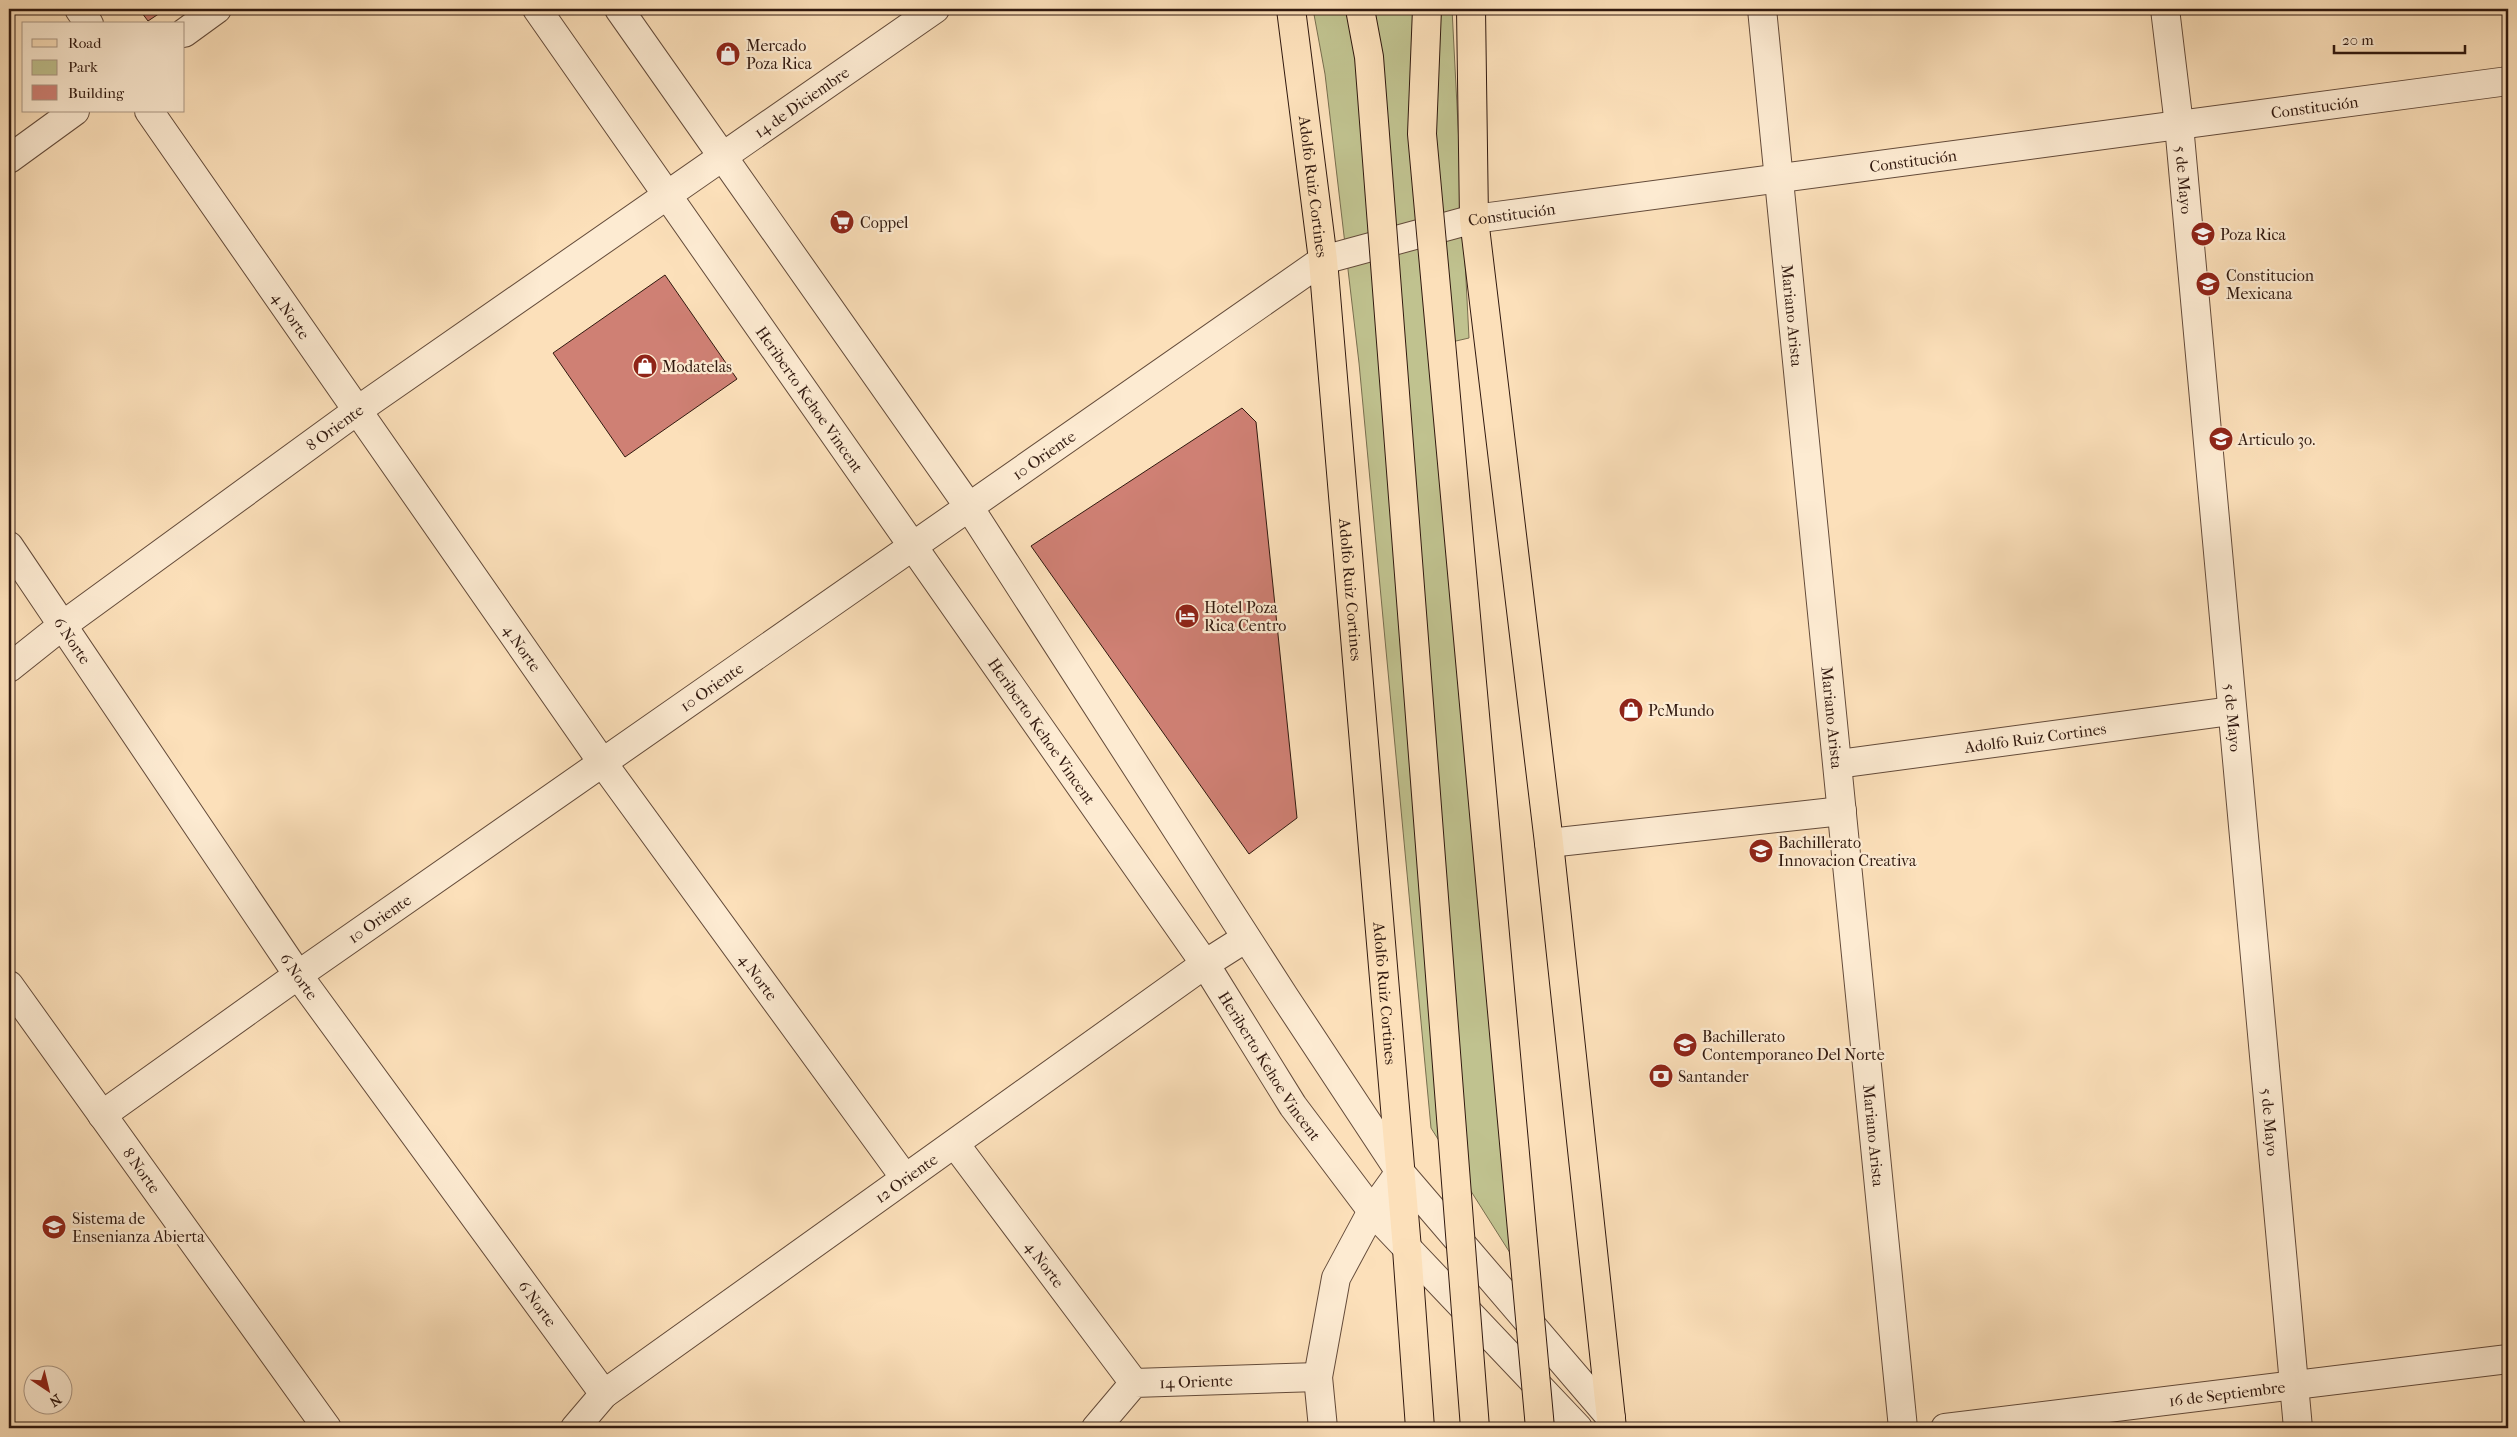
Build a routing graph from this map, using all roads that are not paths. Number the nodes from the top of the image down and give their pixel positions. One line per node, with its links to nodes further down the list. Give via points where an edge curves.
1 (79, 9): 12 (street)
2 (217, 9): 13 (street)
3 (537, 9): 21 (street, Heriberto Kehoe Vincent)
4 (619, 9): 18 (street)
5 (935, 9): 18 (street, 14 de Diciembre)
6 (1291, 9): 23 (main road, Adolfo Ruiz Cortines)
7 (1360, 9): 56 (main road, bridge, via 1370,67)
8 (1427, 9): 57 (main road, bridge, via 1422,134)
9 (1471, 9): 22 (main road)
10 (1762, 9): 20 (street, Mariano Arista)
11 (2165, 9): 17 (street, 5 de Mayo)
12 (88, 22)
13 (185, 32)
14 (2508, 81): 17 (street, Constitución)
15 (74, 112): 19 (street)
16 (150, 112): 24 (street, 4 Norte)
17 (2180, 125): 20 (street, Constitución); 30 (street, 5 de Mayo)
18 (722, 155): 21 (street, 14 de Diciembre); 25 (street)
19 (9, 158)
20 (1781, 179): 22 (street, Constitución); 32 (street, Mariano Arista)
21 (668, 196): 24 (street, 8 Oriente); 27 (street, Heriberto Kehoe Vincent)
22 (1474, 219): 23 (street, Constitución); 34 (main road)
23 (1323, 260): 25 (street, 10 Oriente); 41 (main road, Adolfo Ruiz Cortines)
24 (358, 410): 28 (street, 8 Oriente); 31 (street, 4 Norte)
25 (969, 507): 27 (street, 10 Oriente); 35 (street)
26 (9, 546): 28 (street, 6 Norte)
27 (912, 546): 31 (street, 10 Oriente); 36 (street, Heriberto Kehoe Vincent)
28 (63, 625): 29 (street, 8 Oriente); 37 (street, 6 Norte)
29 (9, 668)
30 (2231, 711): 32 (street, Adolfo Ruiz Cortines); 48 (street, 5 de Mayo)
31 (602, 762): 37 (street, 10 Oriente); 42 (street, 4 Norte)
32 (1838, 764): 33 (street, Mariano Arista)
33 (1842, 811): 34 (street); 59 (street, Mariano Arista)
34 (1549, 843): 50 (main road)
35 (1246, 938): 36 (street, 12 Oriente); 41 (street)
36 (1205, 964): 40 (street, 12 Oriente); 43 (street, Heriberto Kehoe Vincent, via 1294,1106)
37 (298, 975): 39 (street, 10 Oriente); 49 (street, 6 Norte)
38 (9, 985): 39 (street, 8 Norte)
39 (102, 1115): 51 (street, 8 Norte)
40 (954, 1144): 42 (street, 12 Oriente); 47 (street, 4 Norte)
41 (1400, 1172): 43 (street); 44 (main road, Adolfo Ruiz Cortines); 50 (street)
42 (905, 1178): 49 (street, 12 Oriente)
43 (1372, 1210): 44 (street, Heriberto Kehoe Vincent); 46 (street, via 1336,1278)
44 (1407, 1249): 55 (main road, Adolfo Ruiz Cortines); 58 (street, Heriberto Kehoe Vincent)
45 (2508, 1359): 48 (street, 16 de Septiembre)
46 (1318, 1378): 47 (street, 14 Oriente); 54 (street)
47 (1134, 1384): 53 (street)
48 (2293, 1386): 60 (street, 16 de Septiembre); 61 (street, 5 de Mayo)
49 (604, 1394): 52 (street, 12 Oriente)
50 (1611, 1423)
51 (327, 1428)
52 (576, 1428)
53 (1096, 1428)
54 (1323, 1428)
55 (1420, 1428)
56 (1475, 1428)
57 (1540, 1428)
58 (1578, 1428)
59 (1903, 1428)
60 (1944, 1428)
61 (2298, 1428)

